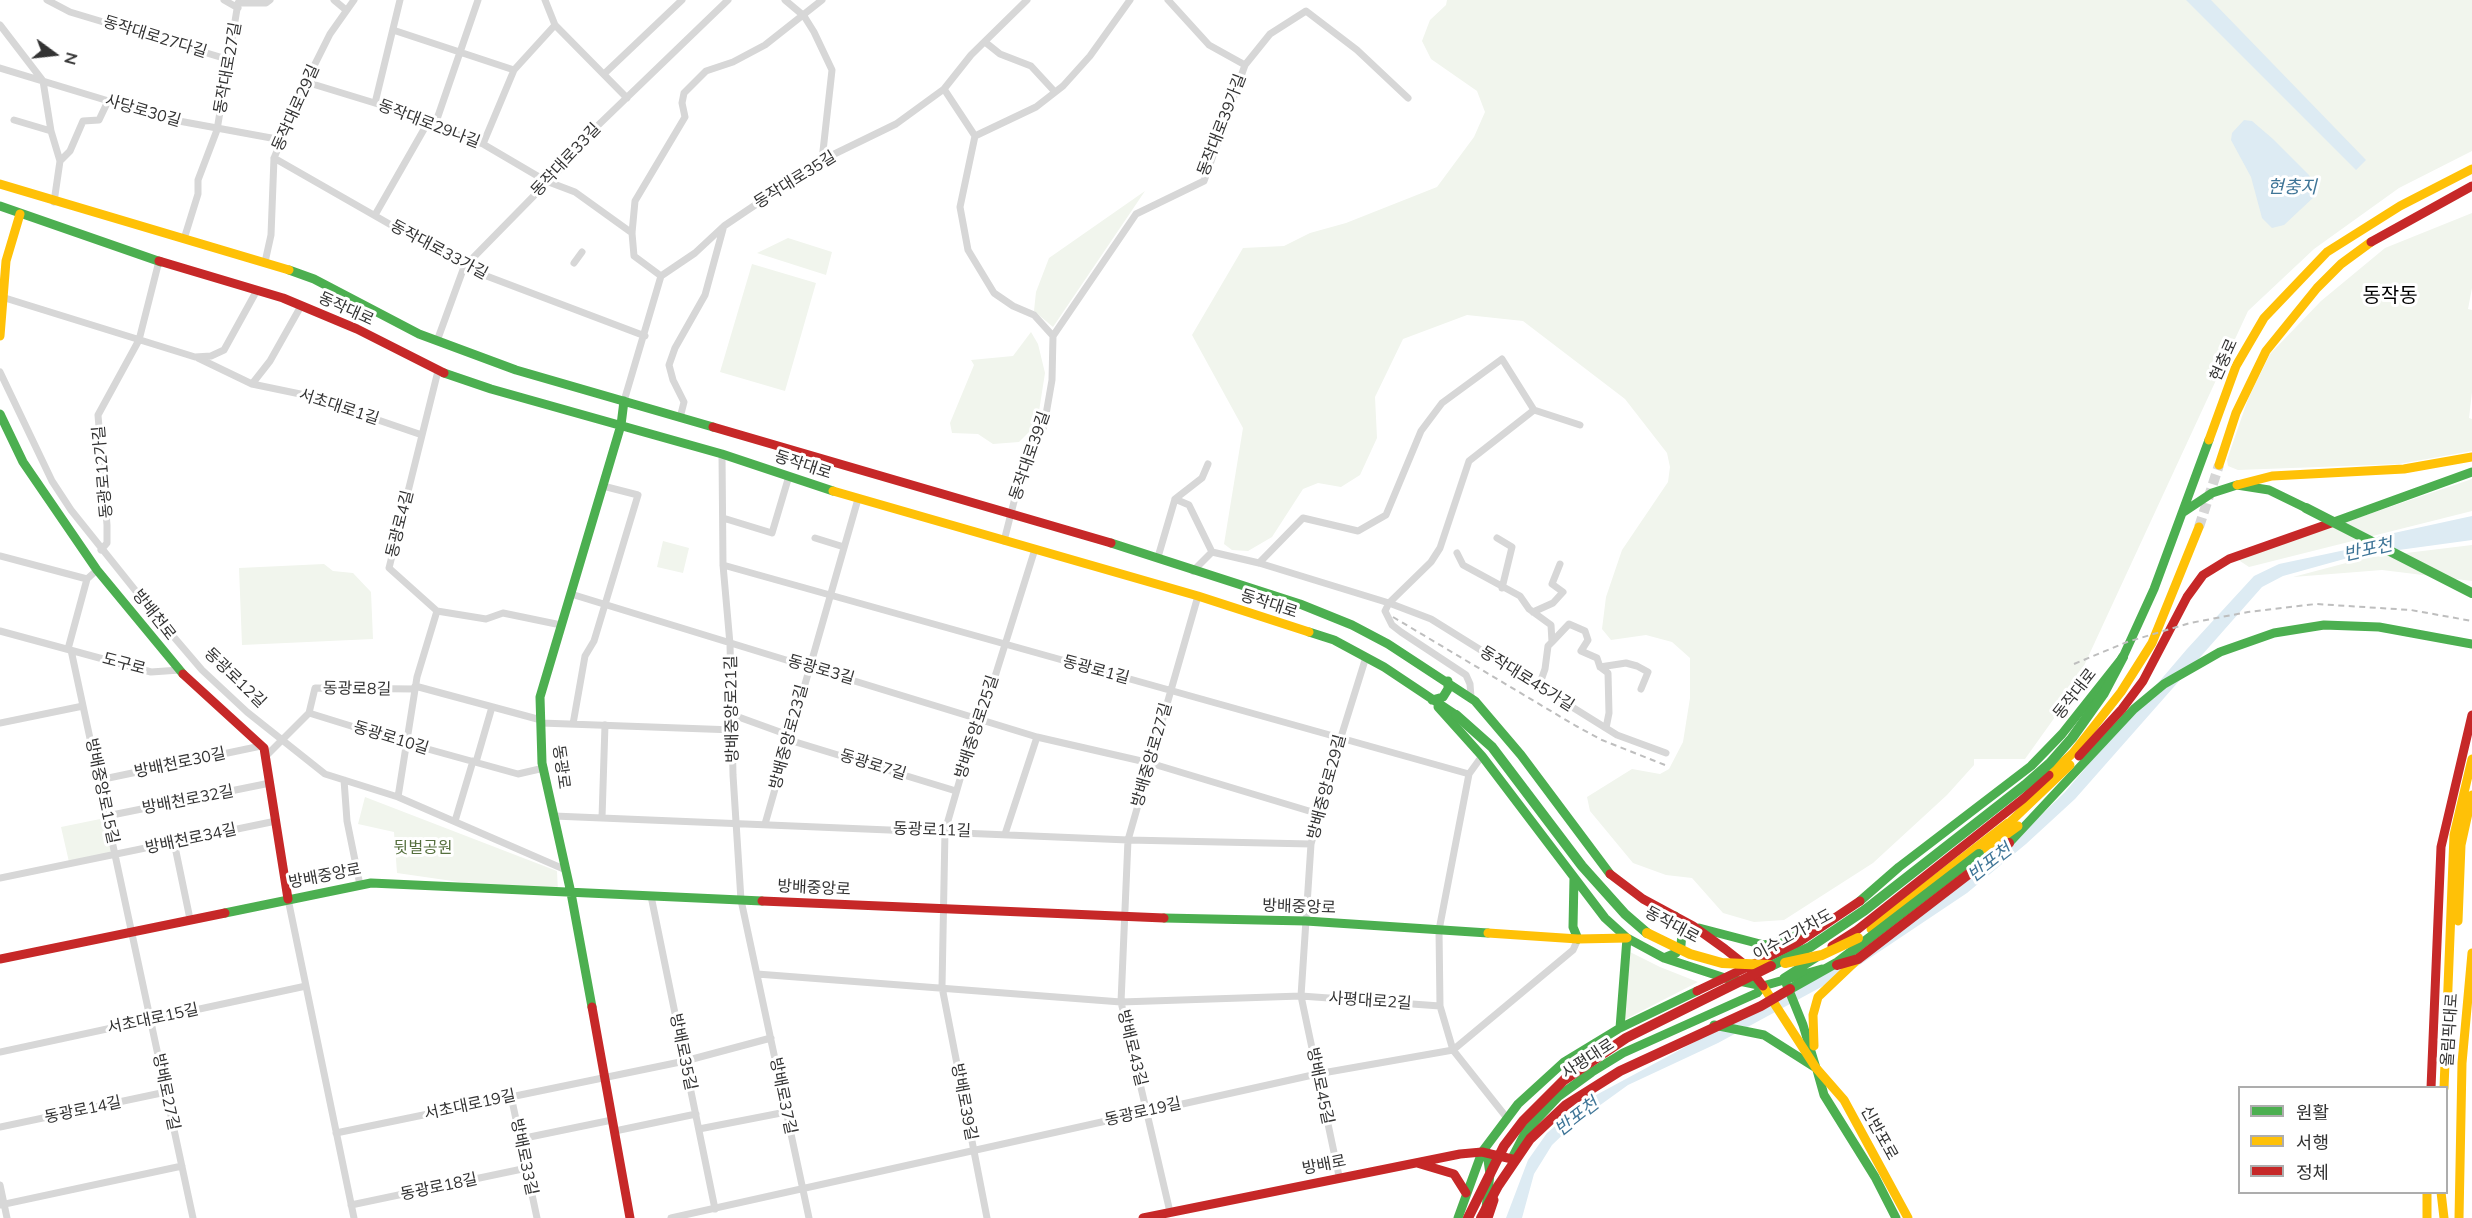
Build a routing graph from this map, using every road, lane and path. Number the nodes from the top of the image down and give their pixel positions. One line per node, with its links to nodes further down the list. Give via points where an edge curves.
1 (47, 0): 24 (street, 동작대로27다길, via 70,12)
2 (224, 0): 16 (street)
3 (270, 0): 16 (street, 동작대로27길)
4 (334, 0): 17 (street)
5 (354, 0): 17 (street, 동작대로29길)
6 (400, 0): 21 (street)
7 (478, 0): 23 (street)
8 (545, 0): 20 (street)
9 (682, 0): 28 (street)
10 (728, 0): 33 (street, 동작대로33길)
11 (785, 0): 18 (street)
12 (822, 0): 18 (street)
13 (1027, 0): 22 (street, 동작대로35길)
14 (1130, 0): 32 (street, via 1090,56)
15 (1168, 0): 25 (street, via 1209,45)
16 (241, 3): 24 (street, 동작대로27길)
17 (346, 10): 30 (street, 동작대로29길)
18 (804, 16): 45 (street, via 832,70); 56 (street, via 765,45 706,71 684,93 685,117 635,201)
19 (0, 25): 29 (street)
20 (555, 25): 27 (street); 28 (street)
21 (393, 30): 23 (street); 36 (street)
22 (985, 42): 31 (street, 동작대로35길); 32 (street, via 1000,54 1031,66)
23 (460, 53): 27 (street); 38 (street, via 437,119)
24 (230, 60): 39 (street, 동작대로27길)
25 (1245, 65): 34 (street, 동작대로39가길, via 1270,34 1306,11 1357,50); 69 (street, 동작대로39가길, via 1204,181 1136,214)
26 (0, 68): 29 (street, 사당로30길)
27 (514, 70): 43 (street)
28 (604, 74): 33 (street)
29 (43, 81): 35 (street, 사당로30길); 40 (street)
30 (306, 82): 36 (street, 동작대로29나길); 42 (street, 동작대로29길)
31 (944, 89): 41 (street); 45 (street, 동작대로35길, via 896,124)
32 (1055, 92): 41 (street, via 1036,107)
33 (627, 98): 48 (street, 동작대로33길)
34 (1408, 98)
35 (108, 101): 39 (street, 사당로30길); 46 (street, via 99,120 83,121 70,151)
36 (375, 103): 38 (street, 동작대로29나길)
37 (14, 120): 40 (street)
38 (427, 124): 43 (street, 동작대로29나길); 54 (street)
39 (217, 130): 42 (street, 동작대로27길); 57 (street, 동작대로27길, via 198,180 198,194)
40 (51, 131): 46 (street)
41 (975, 136): 69 (street, via 960,207 968,250 994,293 1034,315)
42 (282, 140): 44 (street, 동작대로29길)
43 (483, 144): 48 (street, 동작대로29나길)
44 (274, 158): 54 (street, 동작대로33가길); 60 (street, 동작대로29길, via 271,235)
45 (822, 160): 55 (street, 동작대로35길)
46 (60, 161): 51 (street)
47 (2472, 169): 93 (main road, 현충로, via 2400,206 2327,252 2282,296 2249,340 2236,366)
48 (546, 181): 56 (street, 동작대로29나길, via 575,192); 62 (street, 동작대로33길)
49 (0, 184): 51 (main road, 동작대로)
50 (2472, 186): 86 (main road, 현충로, via 2373,241 2317,288 2266,351 2236,413)
51 (54, 202): 57 (main road, 동작대로)
52 (0, 206): 53 (main road, 동작대로)
53 (20, 214): 59 (main road, 동작대로); 65 (main road, via 7,252)
54 (375, 215): 62 (street, 동작대로33가길)
55 (723, 229): 63 (street, 동작대로35길); 79 (street, via 705,295 669,365 684,402)
56 (632, 233): 63 (street, via 634,256)
57 (184, 239): 60 (main road, 동작대로)
58 (582, 252): 61 (street)
59 (160, 262): 64 (main road, 동작대로); 70 (street, 동광로12가길)
60 (265, 262): 71 (main road, 동작대로, via 314,279)
61 (574, 263)
62 (464, 267): 68 (street, 동작대로33가길); 71 (street, 동작대로33길)
63 (661, 276): 68 (street)
64 (256, 292): 66 (main road, 동작대로); 72 (street, via 224,350 212,356)
65 (4, 298): 67 (main road); 70 (street, 서초대로1길)
66 (301, 306): 73 (main road, 동작대로, via 357,329); 75 (street, via 270,361)
67 (0, 336)
68 (645, 336): 76 (street)
69 (1053, 336): 94 (street, 동작대로39길, via 1052,380 1044,426 1020,478)
70 (139, 340): 72 (street, 서초대로1길); 102 (street, 동광로12가길, via 99,415 107,525 107,543)
71 (437, 341): 76 (main road, 동작대로, via 516,370)
72 (195, 357): 75 (street, 서초대로1길)
73 (438, 371): 80 (main road, 동작대로); 82 (street)
74 (0, 372): 102 (street, 동광로12길, via 52,481)
75 (252, 384): 82 (street, 서초대로1길, via 304,395)
76 (624, 402): 79 (main road, 동작대로); 80 (main road, 동광로)
77 (1534, 410): 81 (street); 107 (street, via 1502,358 1442,403 1421,430 1386,515 1359,531 1303,518); 118 (street, via 1469,461 1440,549)
78 (0, 414): 110 (main road, 방배천로, via 29,471)
79 (680, 418): 94 (main road, 동작대로)
80 (621, 425): 83 (main road, 동작대로); 90 (main road, 동광로)
81 (1580, 425)
82 (422, 435): 120 (street, 동광로4길, via 389,568)
83 (722, 454): 88 (main road, 동작대로); 95 (street, 방배중앙로21길)
84 (2472, 457): 89 (main road, via 2404,469 2272,476)
85 (1208, 464): 92 (street, via 1202,478)
86 (2220, 465)
87 (2472, 472): 162 (main road, via 2229,559 2203,575 2187,597 2143,681)
88 (789, 476): 91 (main road, 동작대로); 95 (street, via 772,533)
89 (2237, 485): 93 (main road, via 2212,493); 114 (main road, bridge, via 2269,490)
90 (603, 486): 115 (main road, 동광로); 119 (street, via 638,495)
91 (858, 499): 99 (main road, 동작대로); 100 (street, 방배중앙로23길)
92 (1175, 499): 103 (street, via 1189,505); 106 (street)
93 (2182, 513): 130 (main road, 현충로)
94 (1010, 515): 99 (street, 동작대로39길); 106 (main road, 동작대로)
95 (723, 518): 109 (street, 방배중앙로21길)
96 (2199, 527): 147 (main road, via 2152,643)
97 (815, 538): 100 (street)
98 (1497, 538): 113 (street, via 1512,547)
99 (1005, 540): 101 (main road, 동작대로)
100 (844, 547): 116 (street, 방배중앙로23길)
101 (1035, 549): 117 (main road, 동작대로); 127 (street, 방배중앙로25길)
102 (101, 550): 157 (street, 동광로12길, via 202,670)
103 (1212, 552): 107 (street); 111 (street)
104 (1458, 553): 113 (street, via 1463,565)
105 (0, 556): 112 (street)
106 (1158, 557): 111 (main road, 동작대로)
107 (1259, 563): 118 (street)
108 (1560, 564): 121 (street, via 1552,584 1563,592 1553,603)
109 (723, 565): 116 (street, 동광로1길); 125 (street, 방배중앙로21길)
110 (97, 570): 112 (street); 133 (main road, 방배천로)
111 (1193, 572): 134 (main road, 동작대로, via 1300,604 1352,625)
112 (87, 579): 128 (street)
113 (1502, 588): 121 (street, via 1520,596)
114 (2472, 593)
115 (571, 594): 119 (street, 동광로3길); 122 (main road, 동광로)
116 (830, 594): 127 (street, 동광로1길); 131 (street, 방배중앙로23길)
117 (1198, 596): 129 (main road, 동작대로, via 1334,640); 137 (street, 방배중앙로27길)
118 (1389, 603): 135 (street, 동작대로45가길, via 1431,620); 139 (street, 동작대로, via 1385,611 1392,625 1466,675)
119 (605, 605): 125 (street, 동광로3길); 150 (street, via 585,656)
120 (437, 610): 122 (street, via 486,619 503,613); 136 (street, 동광로8길)
121 (1533, 612): 124 (street, via 1551,624)
122 (561, 625): 148 (main road, 동광로, via 540,697)
123 (0, 631): 128 (street, 도구로)
124 (1552, 642): 132 (street, via 1569,624 1585,631 1588,640 1581,651 1597,658); 135 (street)
125 (730, 644): 131 (street, 동광로3길); 144 (street, 방배중앙로21길)
126 (2472, 644): 174 (main road, via 2379,627 2306,627 2274,633 2220,652 2184,671 2142,702)
127 (1004, 645): 137 (street, 동광로1길); 146 (street, 방배중앙로25길)
128 (70, 650): 133 (street, 도구로, via 151,672); 141 (street, 방배중앙로15길)
129 (1366, 657): 140 (main road, 동작대로); 155 (street, 방배중앙로29길)
130 (2123, 657): 199 (main road, 동작대로, bridge, via 2031,766); 265 (main road, 이수고가차도, bridge, via 2104,693 2050,763 1864,910 1810,947 1626,1038 1564,1080 1522,1121)
131 (808, 666): 146 (street, 동광로3길); 156 (street, 방배중앙로23길)
132 (1600, 667): 138 (street, via 1626,663 1648,672); 152 (street, via 1608,673)
133 (180, 670): 159 (main road, 방배천로)
134 (1448, 681): 139 (main road, 동작대로); 140 (main road, via 1443,697)
135 (1539, 686): 152 (street, 동작대로45가길)
136 (415, 688): 142 (street, 동광로8길); 143 (street, 동광로8길, via 315,688); 158 (street, 동광로8길)
137 (1170, 689): 155 (street, 동광로1길); 165 (street, 방배중앙로27길)
138 (1641, 690)
139 (1471, 697): 201 (main road, 동작대로, via 1521,755 1614,879)
140 (1432, 700): 161 (main road, 동작대로); 183 (main road, 동작대로, bridge, via 1492,747 1582,866 1625,914 1644,931 1665,942 1722,963 1764,966 1822,955 1858,938)
141 (83, 706): 149 (street); 168 (street, 방배중앙로15길)
142 (492, 707): 148 (street, 동광로8길); 164 (street)
143 (309, 713): 157 (street, 동광로8길); 158 (street, 동광로10길)
144 (733, 715): 153 (street, 방배중앙로21길); 156 (street, 동광로7길)
145 (2472, 715): 235 (main road, via 2441,847)
146 (982, 718): 154 (street, 동광로3길); 171 (street, 방배중앙로25길)
147 (2100, 721): 162 (main road); 218 (main road, via 2073,753 2023,799)
148 (541, 722): 150 (street); 166 (main road, 동광로)
149 (0, 723)
150 (573, 724): 151 (street)
151 (605, 725): 153 (street); 178 (street)
152 (1606, 728): 160 (street, 동작대로45가길)
153 (734, 730): 181 (street, 방배중앙로21길)
154 (1037, 737): 165 (street, 동광로3길); 185 (street)
155 (1341, 737): 167 (street, 동광로1길); 175 (street, 방배중앙로29길)
156 (790, 738): 171 (street, 동광로7길); 182 (street, 방배중앙로23길)
157 (281, 741): 159 (street, 동광로8길); 169 (street, 동광로12길, via 325,774)
158 (406, 743): 164 (street, 동광로10길); 173 (street, 동광로8길)
159 (263, 751): 168 (street, 방배천로30길); 170 (main road)
160 (1666, 753)
161 (1482, 756): 167 (street); 193 (main road, 동작대로)
162 (2079, 756): 183 (main road)
163 (2472, 759): 214 (main road, via 2454,836)
164 (474, 762): 166 (street, 동광로10길, via 518,774); 180 (street)
165 (1149, 763): 175 (street, 동광로3길); 186 (street, 방배중앙로27길)
166 (544, 768): 177 (main road, 동광로)
167 (1468, 774): 206 (street)
168 (99, 780): 176 (street, 방배중앙로15길)
169 (344, 780): 173 (street, 동광로12길); 194 (street, via 347,821)
170 (270, 783): 176 (street, 방배천로32길); 179 (main road)
171 (956, 791): 184 (street, 방배중앙로25길)
172 (2472, 795): 214 (main road, via 2461,845 2459,917)
173 (398, 797): 180 (street, 동광로12길)
174 (2050, 800): 190 (main road); 213 (main road, bridge, via 2009,843)
175 (1319, 814): 188 (street, 방배중앙로29길)
176 (107, 816): 189 (street, 방배중앙로15길)
177 (554, 816): 178 (street, 동광로11길); 191 (main road, 동광로)
178 (602, 818): 181 (street, 동광로11길)
179 (276, 821): 187 (street, 방배천로34길); 197 (main road)
180 (455, 822): 191 (street, 동광로12길)
181 (736, 823): 182 (street, 동광로11길); 198 (street, 방배중앙로21길)
182 (765, 824): 184 (street, 동광로11길)
183 (2008, 824): 190 (main road)
184 (945, 831): 185 (street, 동광로11길); 200 (street, 방배중앙로25길)
185 (1005, 834): 186 (street, 동광로11길)
186 (1128, 840): 188 (street, 동광로11길); 202 (street, 방배중앙로27길)
187 (174, 842): 189 (street, 방배천로34길); 203 (street)
188 (1311, 844): 204 (street, 방배중앙로29길)
189 (116, 854): 192 (street, 방배천로34길); 207 (street, 방배중앙로15길)
190 (1979, 854): 275 (main road, bridge, via 1838,962 1761,1006 1620,1071 1566,1105 1530,1139 1498,1186)
191 (566, 870): 195 (main road, 동광로)
192 (0, 878)
193 (1574, 878): 208 (main road, 동작대로, via 1605,918); 209 (main road, via 1573,927)
194 (360, 885): 195 (main road, 방배중앙로, via 396,883); 197 (main road, 방배중앙로)
195 (571, 892): 196 (main road, 방배중앙로); 234 (main road, 동광로)
196 (651, 896): 198 (main road, 방배중앙로); 231 (street, 방배로35길)
197 (288, 899): 203 (main road, 방배중앙로); 219 (street)
198 (741, 900): 200 (main road, 방배중앙로); 216 (street, 방배로37길)
199 (1853, 907): 205 (main road, 동작대로, via 1779,942 1764,945); 215 (main road, 동작대로, via 1796,944)
200 (942, 910): 202 (main road, 방배중앙로); 220 (street, 방배로39길)
201 (1675, 916): 205 (main road, 동작대로); 211 (main road, via 1682,933 1681,945 1676,953)
202 (1124, 918): 204 (main road, 방배중앙로); 223 (street, 방배로43길)
203 (190, 919): 207 (main road, 방배중앙로)
204 (1306, 921): 206 (main road, 방배중앙로); 222 (street, 방배로45길)
205 (1693, 926): 215 (main road, 동작대로)
206 (1439, 930): 209 (main road, 방배중앙로); 224 (street)
207 (132, 931): 212 (main road, 방배중앙로); 225 (street, 방배로27길)
208 (1627, 938): 209 (main road, 방배중앙로); 211 (main road, 동작대로); 227 (main road)
209 (1578, 939): 229 (street, via 1572,950)
210 (2472, 953): 280 (main road, 올림픽대로, via 2462,1063)
211 (1664, 958): 217 (main road, 동작대로)
212 (0, 959)
213 (1858, 959): 218 (main road, bridge); 232 (main road, via 1818,997 1813,1015)
214 (2450, 966): 236 (main road)
215 (1749, 968): 217 (main road, 동작대로); 221 (main road, 동작대로)
216 (757, 974): 220 (street); 228 (street, 방배로37길)
217 (1725, 978): 221 (main road, 동작대로); 227 (main road, 사평대로)
218 (1786, 983): 221 (main road); 232 (main road)
219 (306, 986): 225 (street, 서초대로15길); 247 (street)
220 (942, 987): 223 (street); 249 (street, 방배로39길)
221 (1760, 989): 226 (main road, 사평대로); 232 (main road, 신반포로, via 1771,998)
222 (1301, 996): 223 (street); 224 (street, 사평대로2길); 233 (street, 방배로45길)
223 (1121, 1002): 239 (street, 방배로43길)
224 (1440, 1006): 229 (street)
225 (151, 1019): 230 (street, 서초대로15길); 237 (street, 방배로27길)
226 (1693, 1023): 232 (main road, via 1764,1035); 251 (main road, 사평대로, via 1623,1053 1559,1096 1526,1131)
227 (1620, 1028): 242 (main road, 사평대로, via 1564,1062)
228 (771, 1038): 231 (street, 서초대로19길); 240 (street, 방배로37길)
229 (1453, 1050): 233 (street, 동광로19길); 242 (street)
230 (0, 1052)
231 (685, 1060): 234 (street, 서초대로19길); 241 (street, 방배로35길)
232 (1816, 1068): 276 (main road, 신반포로, via 1824,1095); 277 (main road, 신반포로, via 1844,1100)
233 (1317, 1074): 239 (street, 동광로19길); 255 (street, 방배로45길)
234 (605, 1078): 238 (street, 서초대로19길); 243 (main road, 동광로)
235 (2431, 1086)
236 (2444, 1086)
237 (166, 1092): 244 (street, 동광로14길); 253 (street, 방배로27길)
238 (511, 1096): 247 (street, 서초대로19길); 248 (street, 방배로33길)
239 (1147, 1111): 249 (street, 동광로19길); 264 (street, 방배로43길)
240 (786, 1112): 245 (street); 257 (street, 방배로37길)
241 (696, 1114): 245 (street, 방배로35길); 246 (street)
242 (1507, 1118): 250 (main road, 사평대로)
243 (612, 1120): 246 (main road, 동광로); 248 (street)
244 (0, 1127)
245 (699, 1129): 263 (street, 방배로35길)
246 (615, 1131): 270 (main road, 동광로)
247 (336, 1133): 262 (street)
248 (520, 1139): 254 (street, 방배로33길)
249 (974, 1152): 257 (street, 동광로19길); 273 (street, 방배로39길)
250 (1485, 1153): 251 (main road, 방배로); 252 (main road, 방배로); 258 (main road, 사평대로); 275 (main road, via 1490,1174)
251 (1512, 1159): 275 (main road, 사평대로)
252 (1417, 1163): 255 (main road, 방배로); 258 (main road, via 1454,1174)
253 (182, 1166): 261 (street); 267 (street, 방배로27길)
254 (527, 1168): 262 (street, 동광로18길); 269 (street, 방배로33길)
255 (1339, 1176): 264 (main road, 방배로)
256 (0, 1185): 261 (street)
257 (803, 1190): 263 (street, 동광로19길); 272 (street, 방배로37길)
258 (1466, 1193): 265 (main road, 사평대로)
259 (2427, 1194): 278 (main road)
260 (2441, 1194): 279 (main road)
261 (2, 1204): 266 (street)
262 (351, 1205): 268 (street)
263 (715, 1209): 271 (street, 동광로19길)
264 (1170, 1212): 274 (main road, 방배로)
265 (1462, 1216): 275 (main road, via 1470,1201 1476,1201 1484,1209)
266 (7, 1218)
267 (193, 1218)
268 (354, 1218)
269 (537, 1218)
270 (630, 1218)
271 (671, 1218)
272 (809, 1218)
273 (987, 1218)
274 (1143, 1218)
275 (1484, 1218)
276 (1896, 1218)
277 (1908, 1218)
278 (2427, 1218)
279 (2444, 1218)
280 (2459, 1218)

